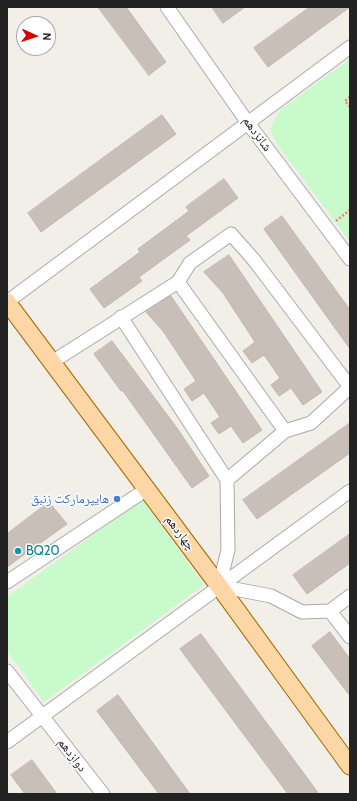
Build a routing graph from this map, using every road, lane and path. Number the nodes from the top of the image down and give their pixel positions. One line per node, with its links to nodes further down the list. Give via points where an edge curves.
1 (167, 7): 5 (street, شانزدهم)
2 (350, 47): 5 (street)
3 (350, 97): 4 (path, via 345,101)
4 (350, 107)
5 (248, 123): 7 (street, شانزدهم); 10 (street)
6 (350, 210): 7 (path)
7 (326, 227): 8 (street, شانزدهم)
8 (350, 259)
9 (178, 282): 11 (street); 13 (street, via 190,264 231,234 254,260); 14 (street)
10 (7, 302): 12 (main road, چهاردهم)
11 (121, 317): 12 (street); 15 (street)
12 (52, 362): 16 (main road, چهاردهم)
13 (350, 388): 14 (street, via 311,423)
14 (285, 431): 15 (street)
15 (227, 480): 19 (street, via 228,550)
16 (147, 489): 18 (street); 19 (main road, چهاردهم)
17 (350, 491): 19 (street)
18 (7, 582)
19 (219, 586): 21 (street, via 271,596 302,612); 24 (street); 26 (main road, چهاردهم)
20 (350, 596): 21 (street)
21 (330, 611): 22 (street)
22 (350, 637)
23 (7, 672): 24 (street, دوازدهم)
24 (42, 715): 25 (street); 27 (street, دوازدهم)
25 (7, 742)
26 (350, 766)
27 (103, 794)

